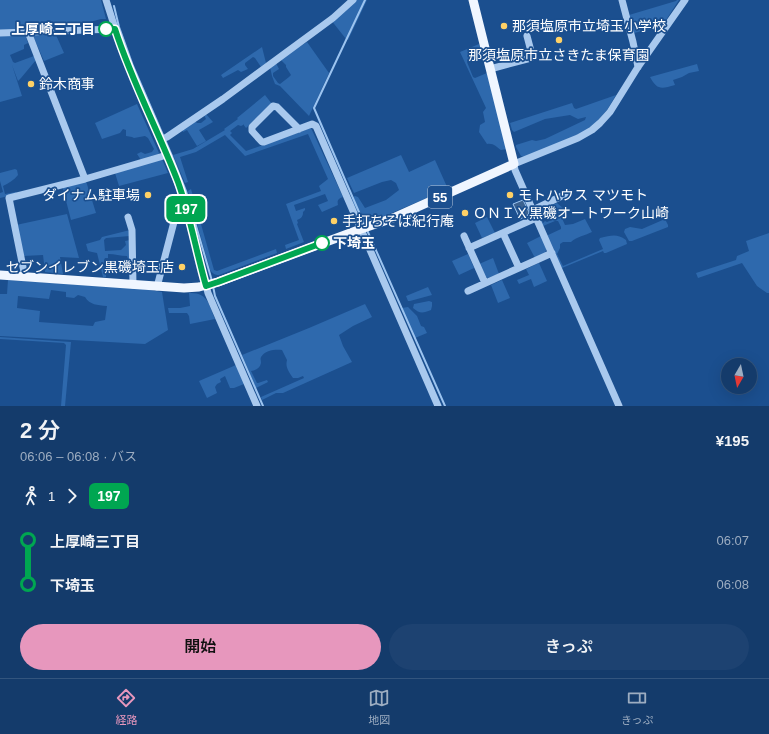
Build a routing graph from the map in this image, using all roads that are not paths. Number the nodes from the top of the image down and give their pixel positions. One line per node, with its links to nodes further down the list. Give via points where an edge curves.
1 (106, 0): 6 (street)
2 (353, 0): 13 (street, via 333,18 223,99)
3 (473, 0): 11 (main road)
4 (622, 0): 10 (street)
5 (685, 0): 10 (street)
6 (115, 29): 7 (street); 13 (street)
7 (28, 32): 8 (street); 16 (street)
8 (0, 33)
9 (527, 36): 11 (street, via 531,58)
10 (638, 67): 15 (street, via 610,112 596,126 578,138)
11 (490, 69): 15 (main road)
12 (299, 129): 12 (street, via 273,106 252,126 252,131 262,142); 22 (street, via 312,124 316,126)
13 (160, 140): 14 (street)
14 (167, 155): 16 (street); 18 (street)
15 (514, 164): 19 (street); 22 (main road, 55, via 393,218)
16 (85, 178): 29 (street, via 9,198)
17 (568, 193): 19 (street)
18 (186, 207): 32 (street); 33 (street, via 175,218)
19 (533, 210): 21 (street)
20 (128, 218): 31 (street, via 132,230)
21 (536, 218): 23 (street); 26 (street)
22 (361, 229): 32 (main road, 55); 36 (street)
23 (503, 233): 25 (street); 27 (street)
24 (464, 236): 25 (street)
25 (469, 248): 30 (street)
26 (552, 253): 27 (street); 37 (street)
27 (519, 268): 30 (street)
28 (0, 275): 29 (main road, 55)
29 (25, 277): 31 (main road, 55)
30 (485, 283): 34 (street)
31 (133, 285): 33 (main road, 55)
32 (206, 286): 33 (main road, 55); 35 (street)
33 (157, 287)
34 (468, 291)
35 (257, 406)
36 (438, 406)
37 (619, 406)

